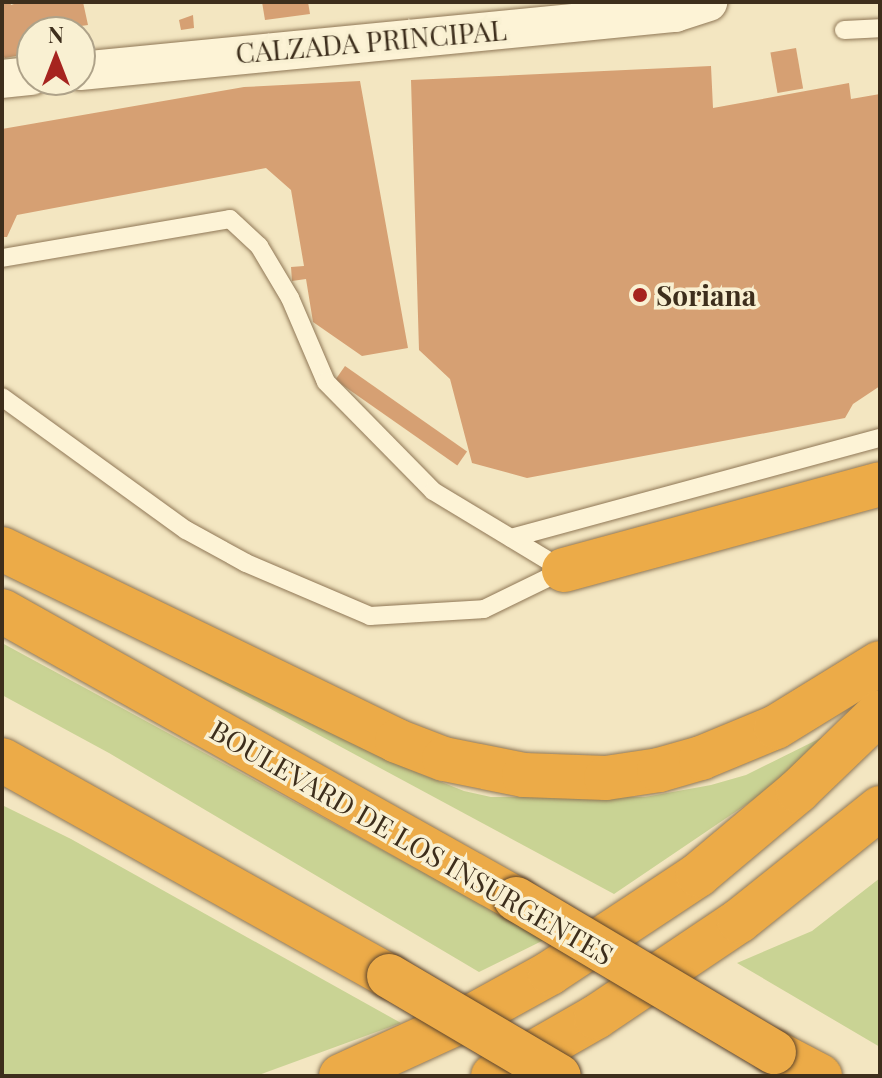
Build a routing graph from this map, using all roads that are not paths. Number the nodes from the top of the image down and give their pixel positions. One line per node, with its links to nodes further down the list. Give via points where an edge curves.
1 (708, 2): 4 (street, CALZADA PRINCIPAL, via 675,13)
2 (880, 28): 3 (lane)
3 (844, 30)
4 (96, 69)
5 (2, 258): 9 (lane, via 230,219 259,246 290,298 326,382 433,491)
6 (2, 397): 11 (lane, via 186,530 246,563 370,616 484,609)
7 (880, 438): 9 (lane)
8 (880, 484): 11 (highway)
9 (511, 538): 11 (lane)
10 (2, 549): 13 (highway, via 409,746 467,765 524,775 606,778 701,758 776,727)
11 (564, 570)
12 (2, 611): 23 (highway, BOULEVARD DE LOS INSURGENTES, bridge)
13 (880, 663)
14 (880, 712): 20 (highway, via 798,791 698,875 550,973 474,1015)
15 (2, 760): 19 (highway)
16 (2, 794): 19 (highway)
17 (880, 808): 18 (highway)
18 (864, 828): 21 (highway, via 596,1017)
19 (125, 829): 22 (highway, bridge)
20 (341, 1076)
21 (493, 1076)
22 (559, 1076)
23 (820, 1076)

